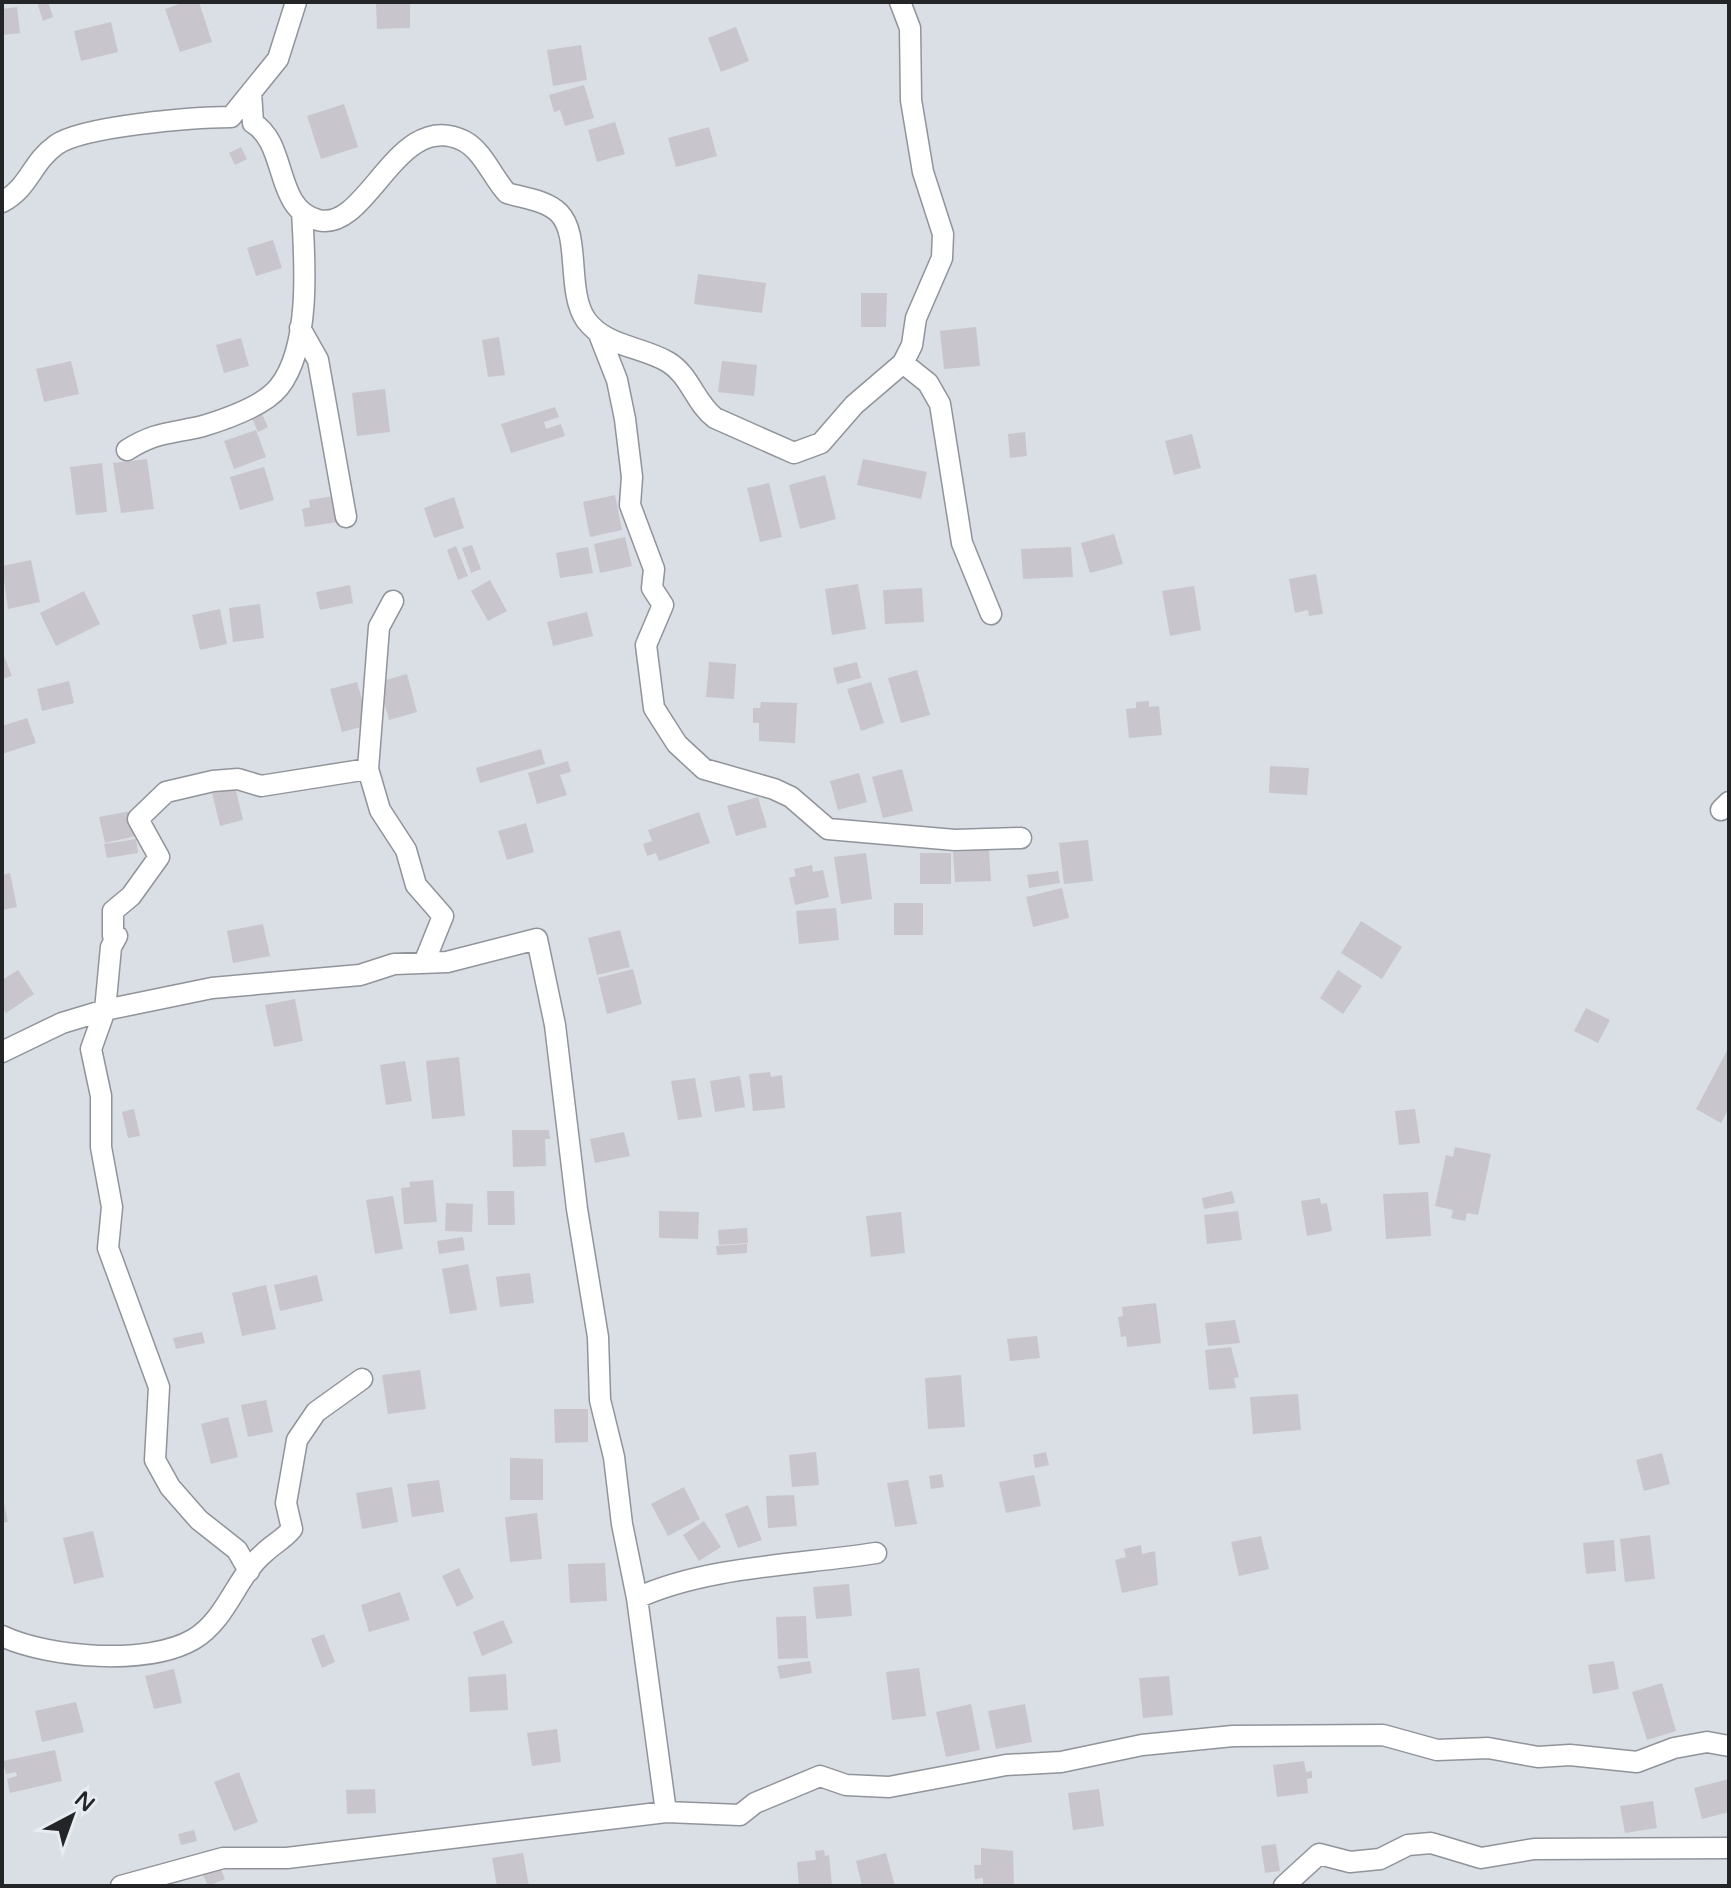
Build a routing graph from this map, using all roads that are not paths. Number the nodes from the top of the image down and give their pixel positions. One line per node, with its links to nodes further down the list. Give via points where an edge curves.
1 (296, 2): 3 (street, via 284,48)
2 (900, 2): 9 (street, via 910,28 911,100 923,172 943,234 942,258)
3 (251, 92): 4 (street, via 231,117 195,117 59,143 39,159 19,193); 5 (street, via 253,123 265,130 286,189)
4 (2, 202)
5 (302, 212): 6 (street); 7 (street, via 319,221 336,220 398,156 440,137 464,141 507,193 559,213 567,228 576,298)
6 (300, 328): 11 (street, via 298,350 279,387 256,404 203,426 152,435); 12 (street, via 318,360)
7 (599, 334): 8 (street); 10 (street)
8 (634, 349): 9 (street, via 668,362 703,410 715,418 794,453 821,443 854,405); 10 (street)
9 (903, 363): 14 (street, via 928,383 940,404 962,543)
10 (617, 380): 16 (street, via 632,477 630,505 654,569 652,588 663,605 646,645 654,708 677,744 704,769 791,797 828,829 955,840)
11 (127, 450)
12 (346, 517)
13 (393, 601): 15 (street, via 379,627)
14 (991, 614)
15 (368, 769): 17 (street, via 380,810 406,850 416,885 443,916); 18 (street, via 261,786 238,779 213,781 166,792 138,819 159,857 113,911 117,936 111,947)
16 (1021, 838)
17 (424, 963): 18 (street, via 394,964 360,975 212,988); 23 (street, via 537,939 555,1025 598,1337 600,1400)
18 (105, 1010): 19 (street, via 62,1023); 22 (street, via 91,1060 101,1096 101,1147 112,1207 108,1248 159,1387 155,1460 170,1487 199,1520 237,1550)
19 (2, 1052)
20 (362, 1379): 22 (street, via 316,1412 297,1440 286,1503 292,1529)
21 (876, 1553): 23 (street, via 724,1572)
22 (249, 1571): 24 (street, via 213,1622 194,1639 161,1651 122,1656 42,1650)
23 (637, 1598): 26 (street)
24 (2, 1636)
25 (1729, 1746): 26 (street, via 1707,1742 1637,1762 1538,1757 1488,1748 1437,1750 1383,1735 1233,1736 1006,1765 889,1787 846,1785 820,1776 755,1803 740,1815)
26 (666, 1812): 28 (street, via 287,1858 223,1858)
27 (1729, 1848): 29 (street, via 1534,1849 1481,1858 1431,1843 1350,1862 1319,1854)
28 (121, 1886)
29 (1284, 1886)

